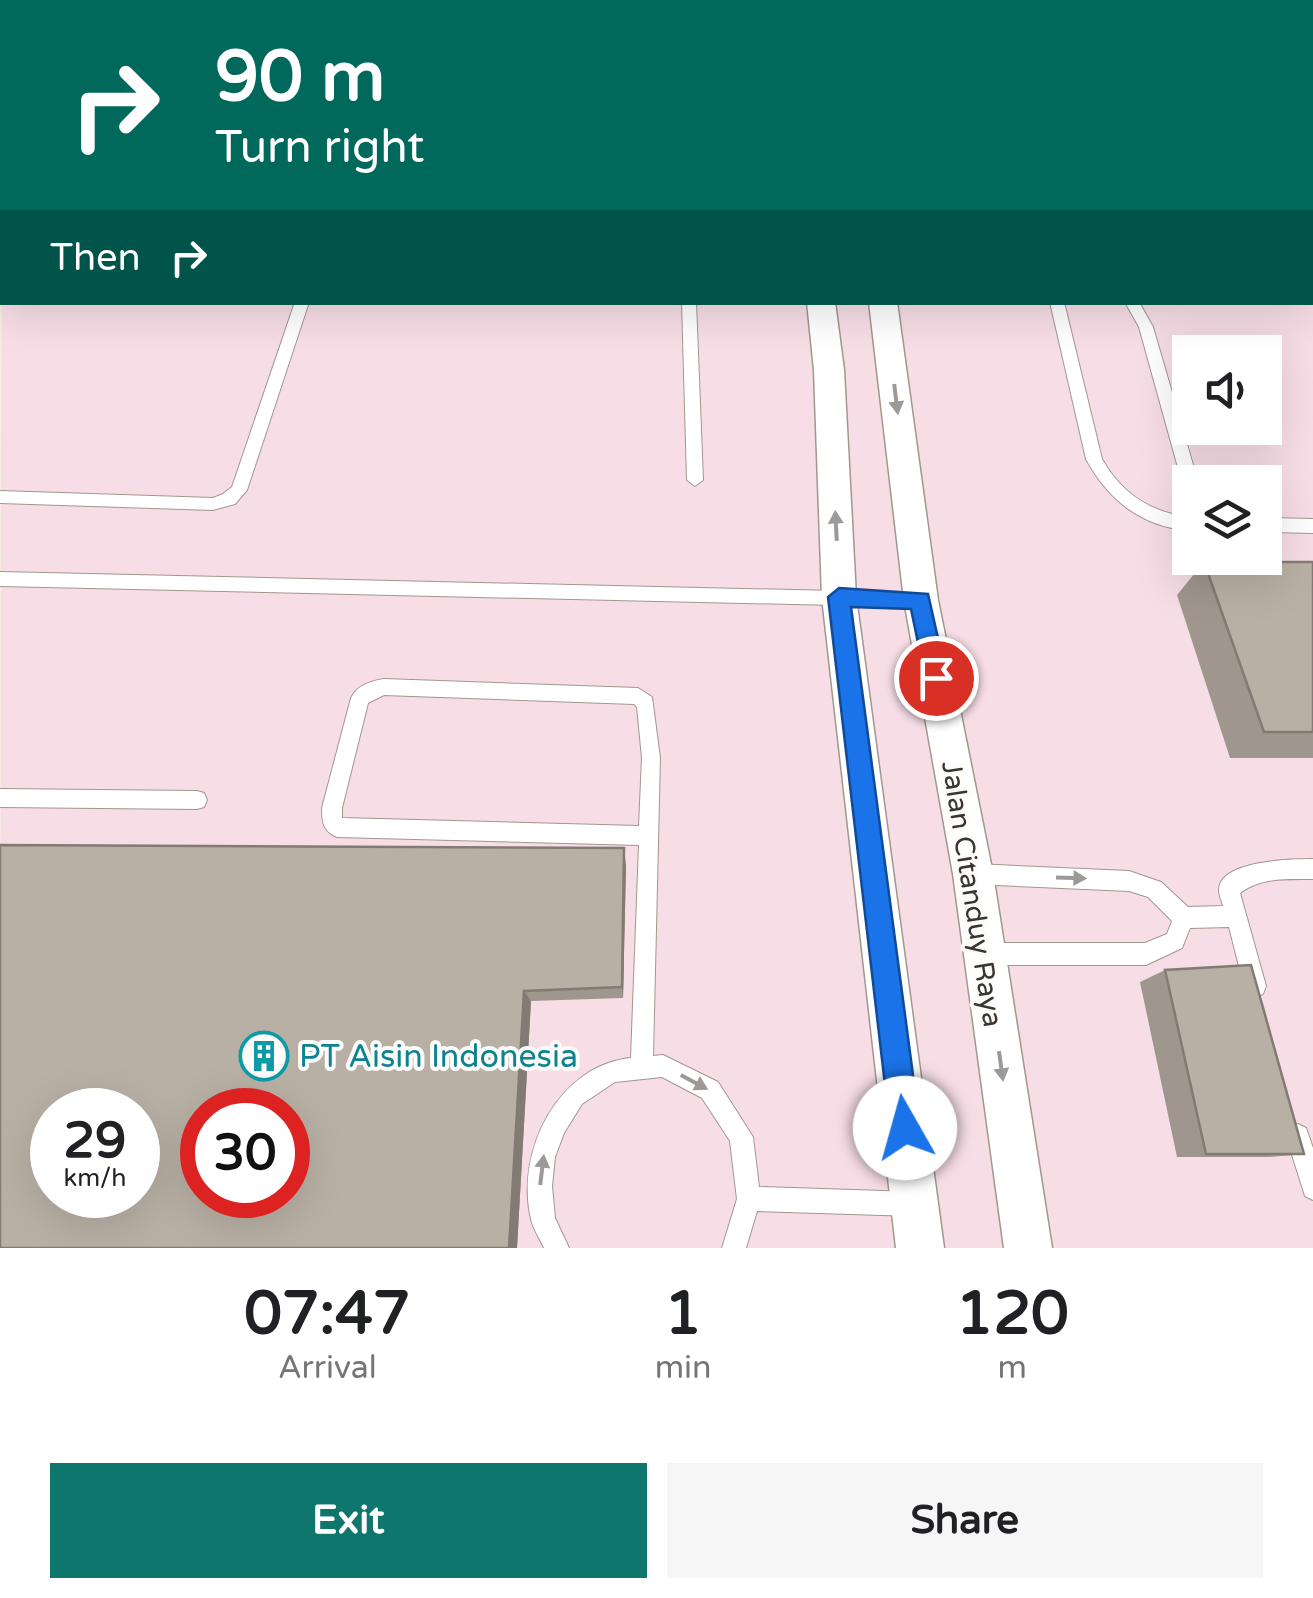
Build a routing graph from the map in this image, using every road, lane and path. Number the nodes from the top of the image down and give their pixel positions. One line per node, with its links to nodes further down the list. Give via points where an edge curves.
1 (301, 305): 9 (lane, via 239,490 229,499 213,504)
2 (689, 305): 8 (lane)
3 (821, 305): 14 (street, one-way to 3)
4 (884, 305): 15 (street, Jalan Citanduy Raya, one-way to 15)
5 (1058, 305): 10 (lane, via 1104,480 1145,513)
6 (1134, 305): 7 (lane)
7 (1185, 465)
8 (696, 480)
9 (0, 497)
10 (1172, 523)
11 (1282, 525): 12 (lane)
12 (1313, 526)
13 (0, 579): 14 (lane)
14 (839, 597): 15 (lane); 29 (street)
15 (920, 600): 20 (street, Jalan Citanduy Raya)
16 (0, 798): 17 (lane)
17 (196, 800)
18 (648, 836): 18 (lane, via 648,708 638,696 384,687 360,698 332,808 337,828); 25 (lane)
19 (1313, 870): 21 (lane, via 1242,875 1228,888)
20 (973, 874): 22 (lane, one-way to 22, via 1128,881 1154,889); 23 (street, Jalan Citanduy Raya)
21 (1234, 916): 22 (lane); 24 (lane)
22 (1184, 918): 23 (lane, via 1175,940 1146,954)
23 (985, 954): 33 (street, Jalan Citanduy Raya, one-way to 33)
24 (1260, 1006)
25 (642, 1069): 28 (lane, one-way to 28, via 663,1066 710,1090 741,1137); 30 (lane, one-way to 25, via 543,1220 540,1186 555,1126 574,1096 599,1079)
26 (1292, 1115): 27 (lane)
27 (1313, 1188)
28 (749, 1199): 29 (lane); 31 (lane)
29 (915, 1204): 32 (street)
30 (557, 1248)
31 (734, 1248)
32 (920, 1248)
33 (1028, 1248)

